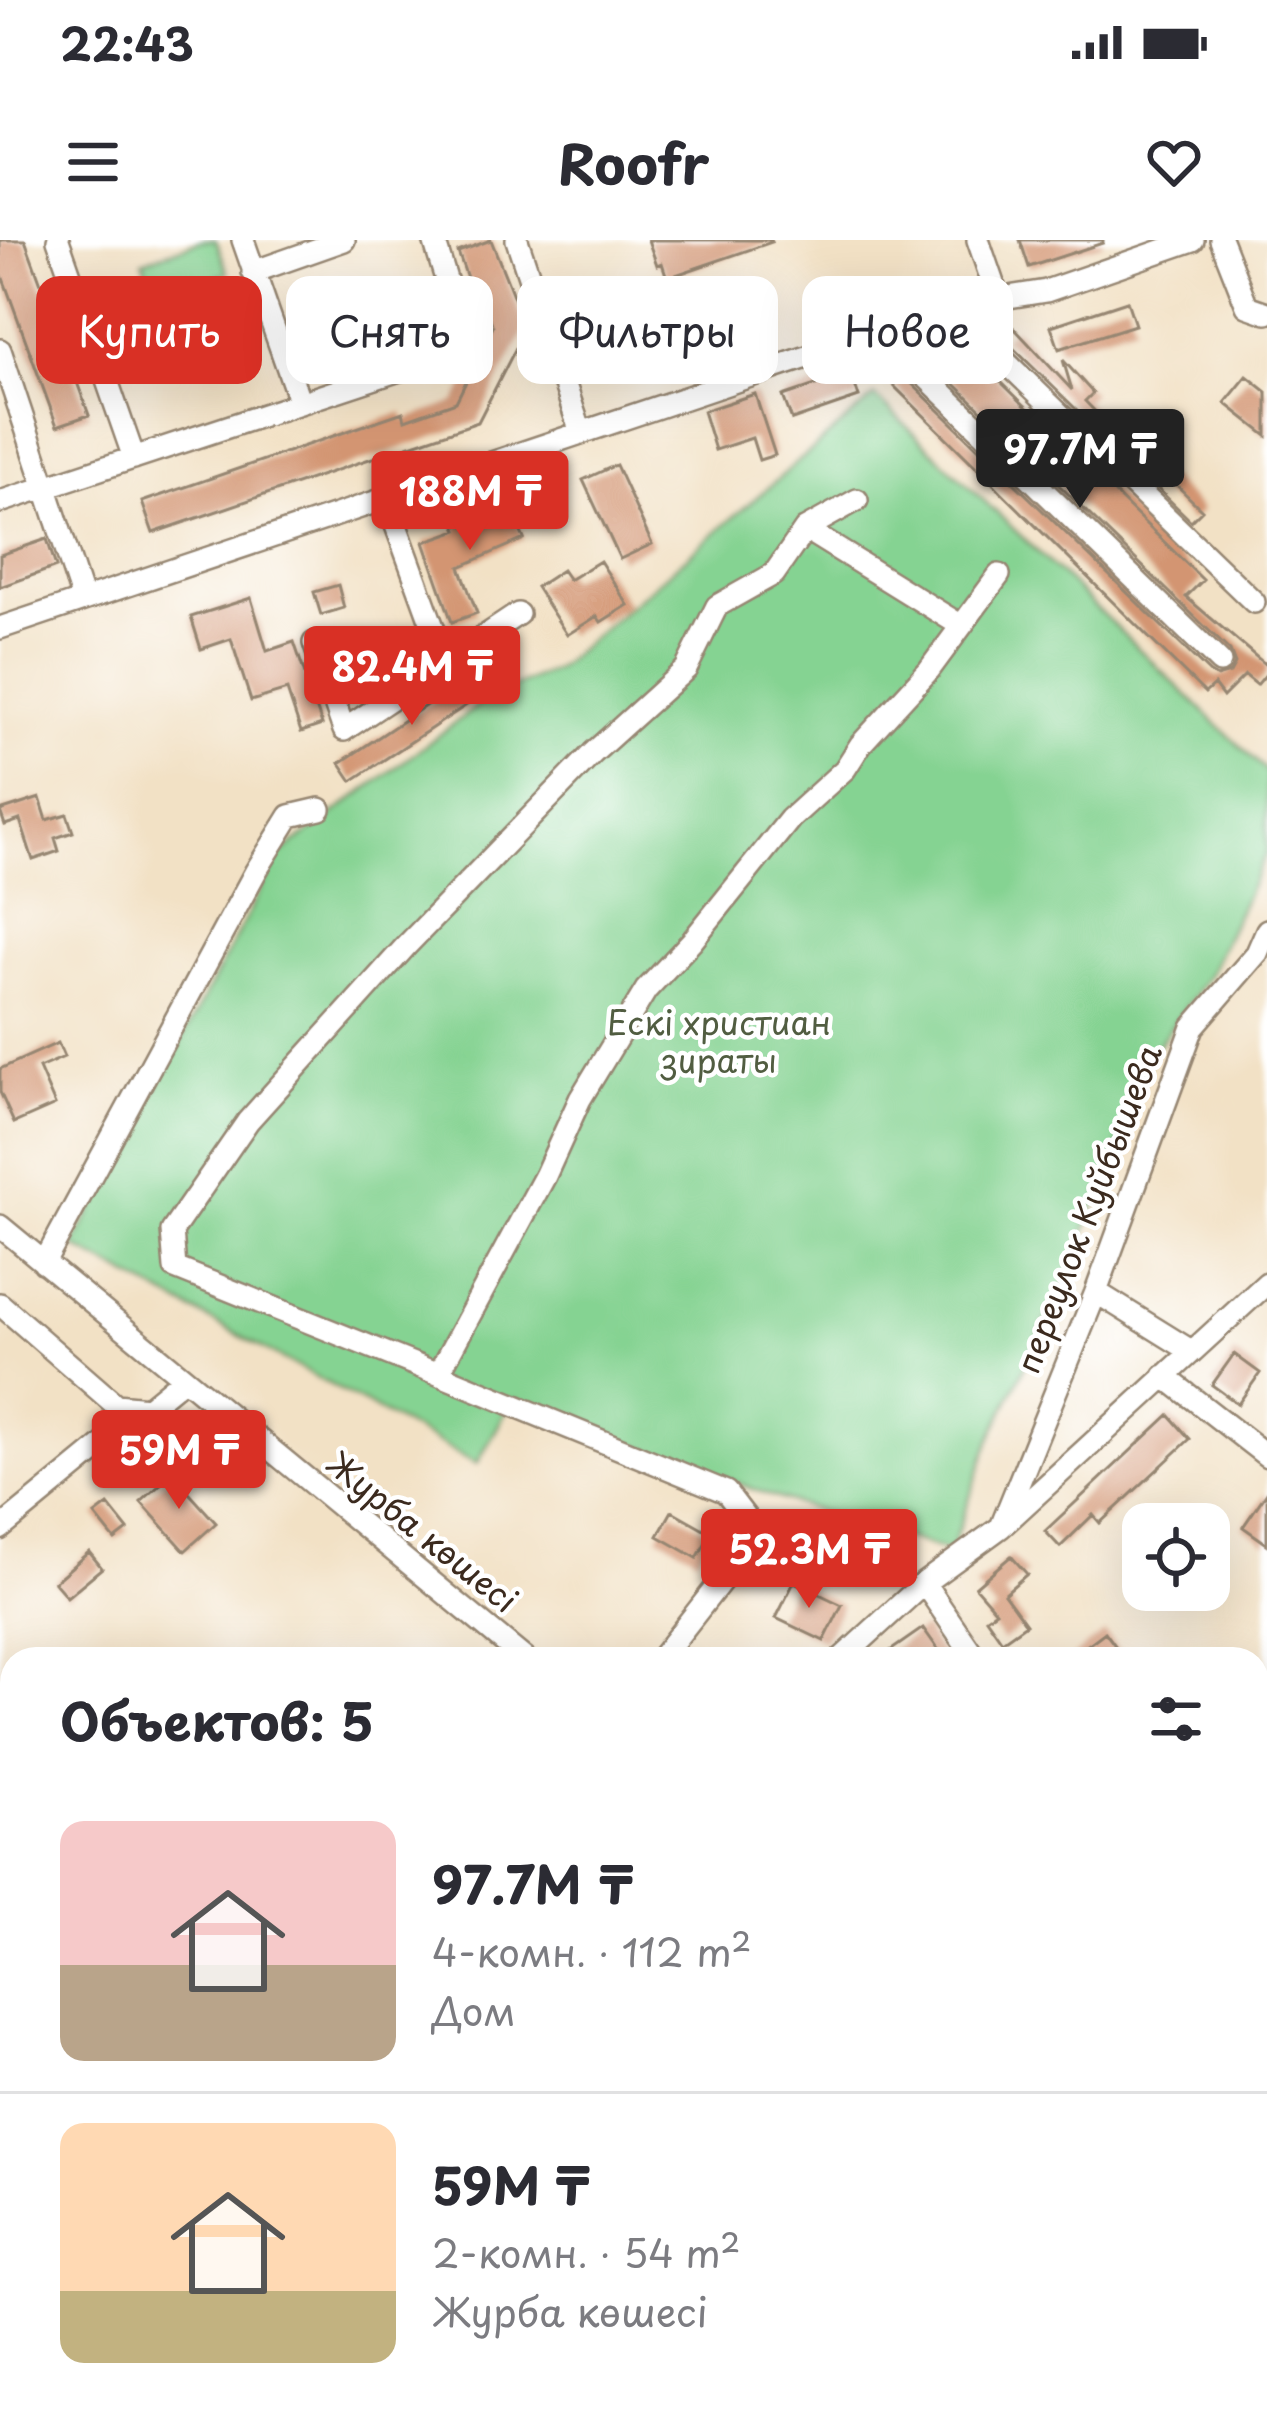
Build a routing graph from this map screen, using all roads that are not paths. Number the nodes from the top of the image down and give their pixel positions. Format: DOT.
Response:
graph roads {
  1 [pos="58,240"];
  2 [pos="243,240"];
  3 [pos="344,240"];
  4 [pos="434,240"];
  5 [pos="517,240"];
  6 [pos="978,240"];
  7 [pos="1193,240"];
  8 [pos="1220,240"];
  9 [pos="253,272"];
  10 [pos="990,276"];
  11 [pos="1013,296"];
  12 [pos="1267,313"];
  13 [pos="0,350"];
  14 [pos="802,359"];
  15 [pos="1013,369"];
  16 [pos="933,384"];
  17 [pos="301,403"];
  18 [pos="9,405"];
  19 [pos="581,433"];
  20 [pos="134,458"];
  21 [pos="45,487"];
  22 [pos="386,498"];
  23 [pos="857,500"];
  24 [pos="0,502"];
  25 [pos="806,529"];
  26 [pos="999,575"];
  27 [pos="83,600"];
  28 [pos="1254,602"];
  29 [pos="518,614"];
  30 [pos="960,626"];
  31 [pos="0,628"];
  32 [pos="314,643"];
  33 [pos="445,660"];
  34 [pos="1220,662"];
  35 [pos="320,809"];
  36 [pos="1267,930"];
  37 [pos="0,1226"];
  38 [pos="44,1263"];
  39 [pos="1267,1283"];
  40 [pos="1096,1292"];
  41 [pos="0,1304"];
  42 [pos="1190,1351"];
  43 [pos="438,1373"];
  44 [pos="1164,1376"];
  45 [pos="183,1379"];
  46 [pos="148,1408"];
  47 [pos="1267,1456"];
  48 [pos="1001,1527"];
  49 [pos="0,1529"];
  50 [pos="924,1583"];
  51 [pos="510,1647"];
  52 [pos="669,1647"];
  53 [pos="854,1647"];
  54 [pos="968,1647"];
  1 -- 20 [label="street"];
  2 -- 9 [label="street"];
  3 -- 9 [label="street"];
  4 -- 17 [label="street"];
  5 -- 19 [label="street"];
  6 -- 10 [label="street"];
  7 -- 11 [label="street"];
  8 -- 12 [label="street"];
  9 -- 17 [label="street"];
  13 -- 18 [label="street"];
  14 -- 19 [label="street"];
  15 -- 28 [label="street"];
  16 -- 34 [label="street"];
  17 -- 20 [label="street"];
  18 -- 21 [label="street"];
  19 -- 22 [label="street"];
  20 -- 21 [label="street"];
  21 -- 24 [label="street"];
  21 -- 27 [label="street"];
  22 -- 27 [label="street"];
  22 -- 33 [label="street"];
  23 -- 25 [label="street"];
  25 -- 30 [label="street"];
  25 -- 43 [label="street"];
  26 -- 30 [label="street"];
  27 -- 31 [label="street"];
  29 -- 33 [label="street"];
  30 -- 43 [label="street"];
  32 -- 33 [label="street"];
  35 -- 38 [label="street"];
  36 -- 40 [label="street, переулок Куйбышева"];
  37 -- 38 [label="street, Журба көшесі"];
  38 -- 45 [label="street, Журба көшесі"];
  39 -- 42 [label="street"];
  40 -- 42 [label="street"];
  40 -- 48 [label="street, переулок Куйбышева"];
  41 -- 46 [label="street"];
  42 -- 44 [label="street"];
  43 -- 52 [label="street"];
  44 -- 47 [label="street"];
  44 -- 48 [label="street"];
  45 -- 46 [label="street"];
  45 -- 51 [label="street, Журба көшесі"];
  46 -- 49 [label="street"];
  48 -- 50 [label="street"];
  50 -- 53 [label="street"];
  50 -- 54 [label="street"];
}
